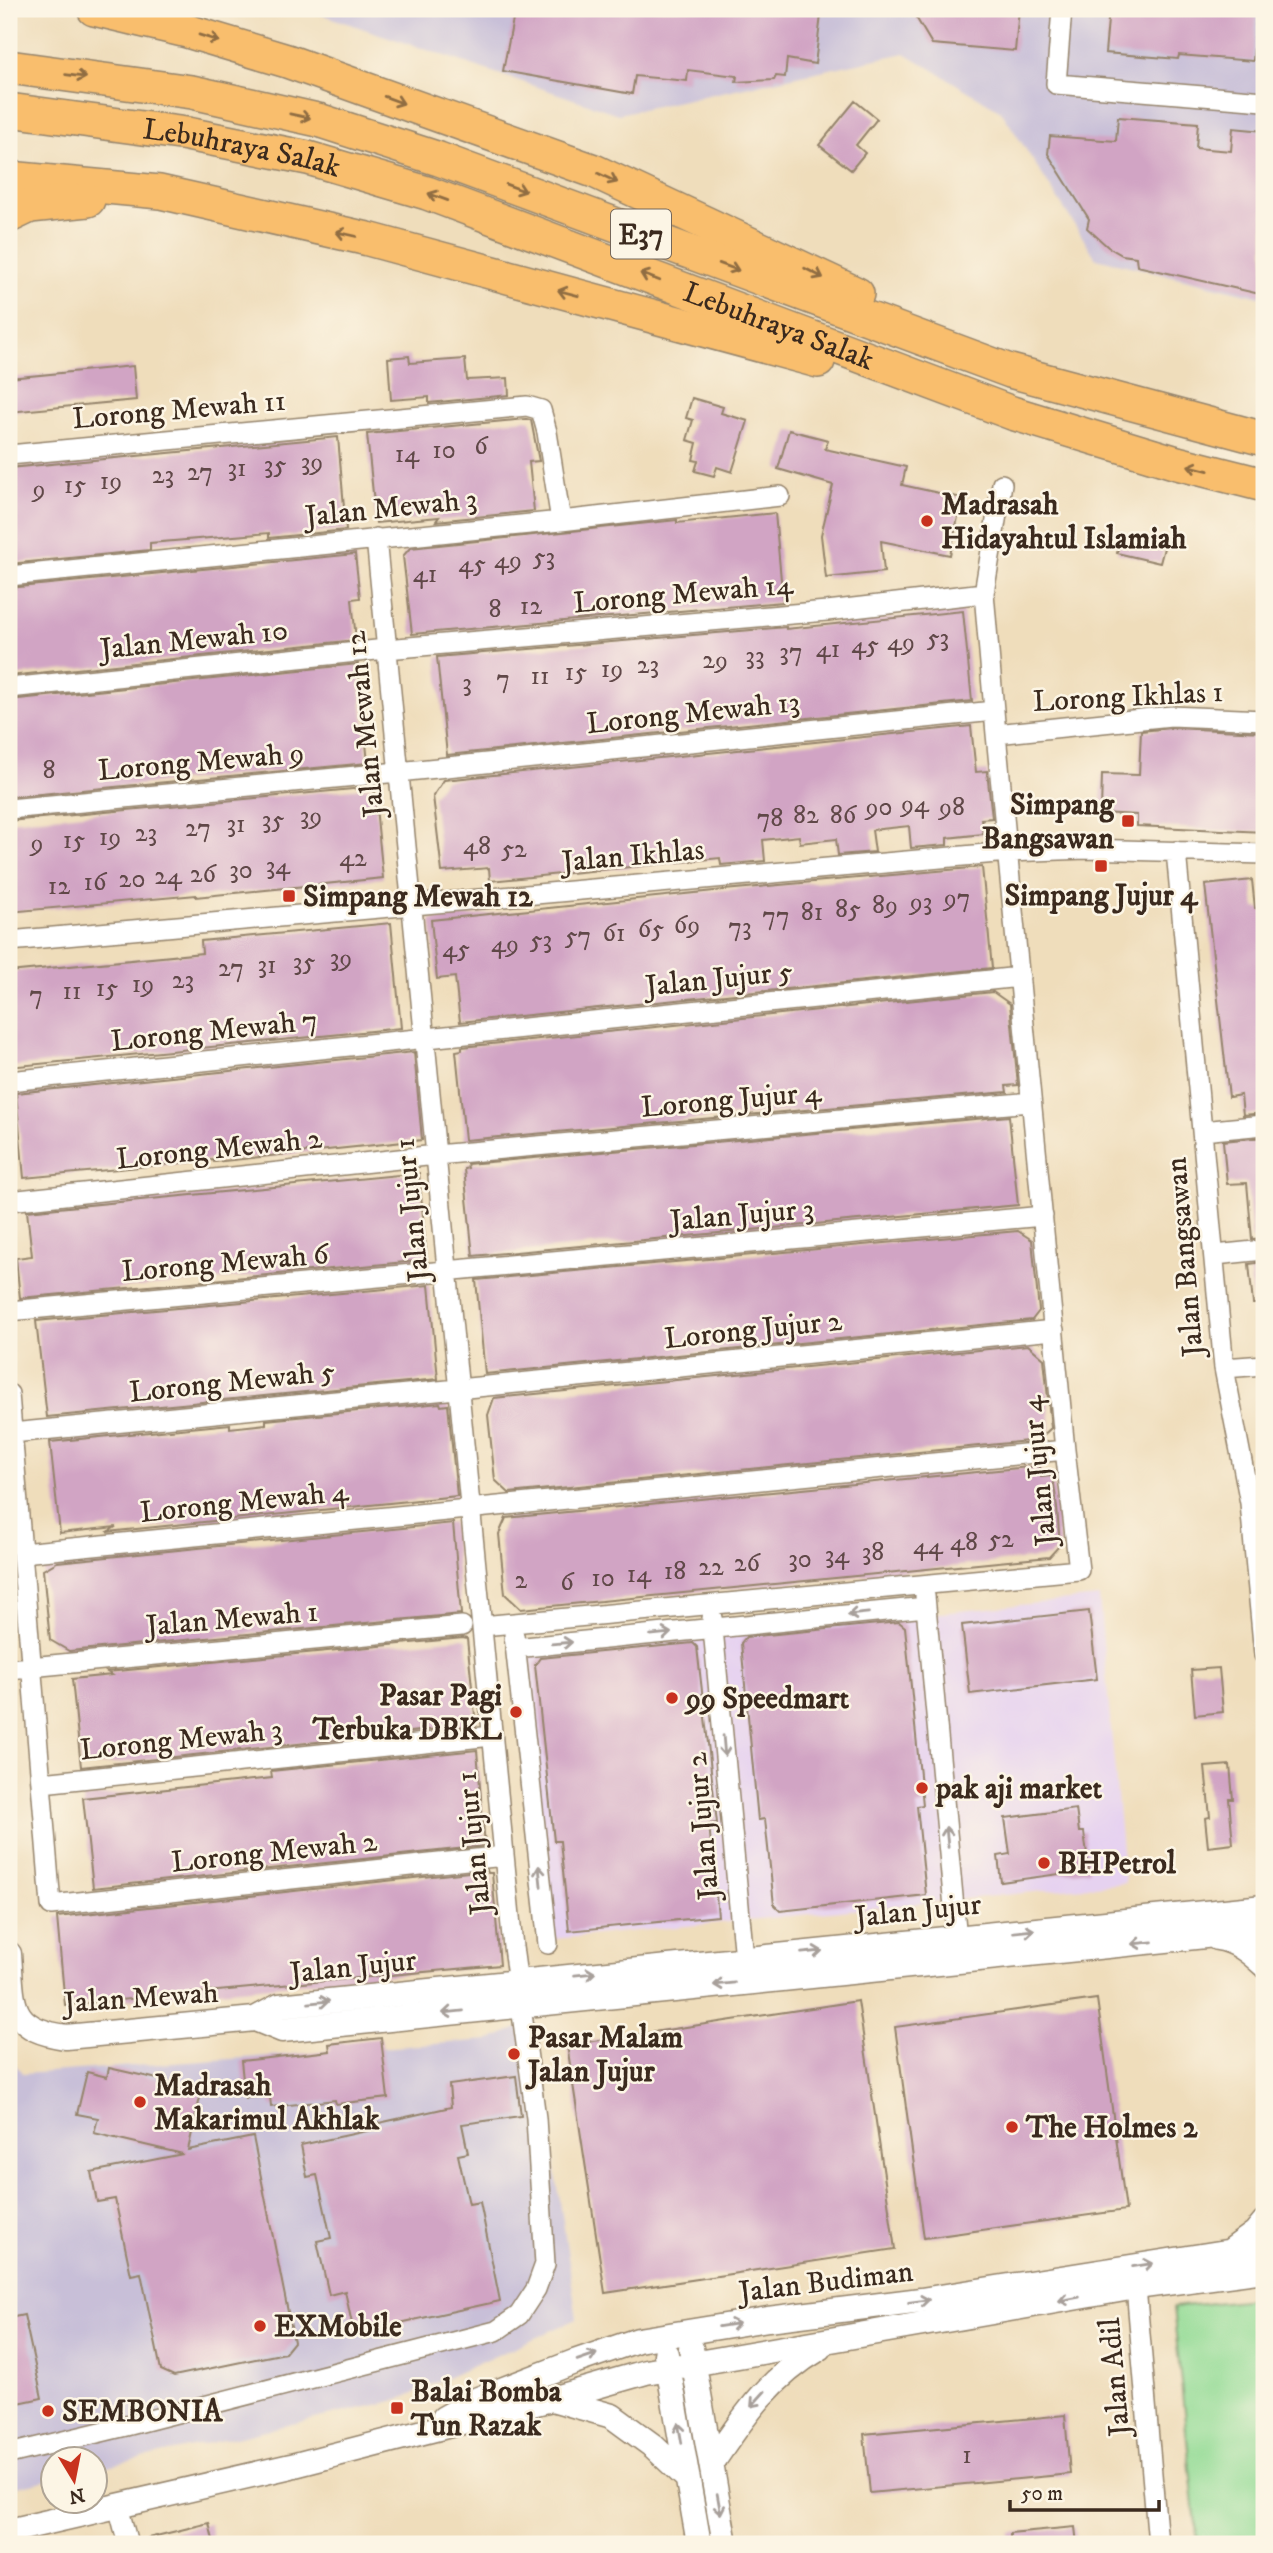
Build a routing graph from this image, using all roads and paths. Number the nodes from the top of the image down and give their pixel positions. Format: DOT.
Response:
graph roads {
  1 [pos="94,9"];
  2 [pos="1062,9"];
  3 [pos="9,67"];
  4 [pos="1264,101"];
  5 [pos="9,110"];
  6 [pos="9,178"];
  7 [pos="160,192"];
  8 [pos="9,216"];
  9 [pos="1010,371"];
  10 [pos="1012,414"];
  11 [pos="1264,439"];
  12 [pos="9,456"];
  13 [pos="1002,484"];
  14 [pos="1264,485"];
  15 [pos="780,496"];
  16 [pos="561,521"];
  17 [pos="376,538"];
  18 [pos="9,576"];
  19 [pos="984,593"];
  20 [pos="386,649"];
  21 [pos="9,688"];
  22 [pos="994,711"];
  23 [pos="1264,720"];
  24 [pos="996,734"];
  25 [pos="398,772"];
  26 [pos="9,809"];
  27 [pos="1177,851"];
  28 [pos="1007,852"];
  29 [pos="1264,854"];
  30 [pos="411,905"];
  31 [pos="9,941"];
  32 [pos="1020,978"];
  33 [pos="425,1038"];
  34 [pos="9,1081"];
  35 [pos="1031,1102"];
  36 [pos="1264,1125"];
  37 [pos="1202,1131"];
  38 [pos="436,1155"];
  39 [pos="9,1200"];
  40 [pos="1042,1216"];
  41 [pos="1264,1250"];
  42 [pos="1214,1255"];
  43 [pos="447,1271"];
  44 [pos="9,1311"];
  45 [pos="1054,1330"];
  46 [pos="1264,1365"];
  47 [pos="1224,1368"];
  48 [pos="458,1388"];
  49 [pos="9,1394"];
  50 [pos="12,1433"];
  51 [pos="1065,1450"];
  52 [pos="1257,1502"];
  53 [pos="471,1509"];
  54 [pos="22,1553"];
  55 [pos="924,1585"];
  56 [pos="711,1605"];
  57 [pos="926,1607"];
  58 [pos="512,1623"];
  59 [pos="462,1626"];
  60 [pos="482,1626"];
  61 [pos="713,1629"];
  62 [pos="515,1648"];
  63 [pos="1264,1655"];
  64 [pos="32,1667"];
  65 [pos="9,1669"];
  66 [pos="492,1736"];
  67 [pos="42,1783"];
  68 [pos="504,1856"];
  69 [pos="1264,1907"];
  70 [pos="1264,1930"];
  71 [pos="1210,1937"];
  72 [pos="548,1944"];
  73 [pos="958,1950"];
  74 [pos="9,1954"];
  75 [pos="744,1959"];
  76 [pos="1264,1965"];
  77 [pos="519,1992"];
  78 [pos="255,2019"];
  79 [pos="1264,2222"];
  80 [pos="1264,2246"];
  81 [pos="1230,2252"];
  82 [pos="1264,2270"];
  83 [pos="1136,2287"];
  84 [pos="688,2331"];
  85 [pos="662,2336"];
  86 [pos="830,2342"];
  87 [pos="694,2363"];
  88 [pos="668,2367"];
  89 [pos="552,2399"];
  90 [pos="414,2435"];
  91 [pos="9,2454"];
  92 [pos="712,2463"];
  93 [pos="688,2479"];
  94 [pos="118,2506"];
  95 [pos="9,2531"];
  96 [pos="128,2544"];
  97 [pos="699,2544"];
  98 [pos="726,2544"];
  99 [pos="1158,2544"];
  1 -- 9 [label="highway, one-way"];
  2 -- 4 [label="street"];
  3 -- 9 [label="highway, Lebuhraya Salak / E37, one-way"];
  10 -- 5 [label="highway, Lebuhraya Salak / E37, one-way"];
  6 -- 7 [label="highway"];
  7 -- 8 [label="highway"];
  10 -- 7 [label="highway, one-way"];
  9 -- 11 [label="highway, Lebuhraya Salak / E37"];
  14 -- 10 [label="highway, Lebuhraya Salak / E37, one-way"];
  12 -- 16 [label="street, Lorong Mewah 11"];
  13 -- 19 [label="street"];
  15 -- 16 [label="street, Jalan Mewah 3"];
  16 -- 17 [label="street, Jalan Mewah 3"];
  17 -- 18 [label="street, Jalan Mewah 3"];
  17 -- 20 [label="street, Jalan Mewah 12"];
  19 -- 20 [label="street, Lorong Mewah 14"];
  19 -- 22 [label="street"];
  20 -- 21 [label="street, Jalan Mewah 10"];
  20 -- 25 [label="street, Jalan Mewah 12"];
  22 -- 24 [label="street"];
  22 -- 25 [label="street, Lorong Mewah 13"];
  23 -- 24 [label="street, Lorong Ikhlas 1"];
  24 -- 28 [label="street"];
  25 -- 26 [label="street, Lorong Mewah 9"];
  25 -- 30 [label="street, Jalan Mewah 12"];
  27 -- 28 [label="street, Jalan Ikhlas"];
  27 -- 29 [label="street, Jalan Ikhlas"];
  27 -- 37 [label="street, Jalan Bangsawan"];
  28 -- 30 [label="street, Jalan Ikhlas"];
  28 -- 32 [label="street, Jalan Jujur 4"];
  30 -- 31 [label="street, Jalan Ikhlas"];
  30 -- 33 [label="street, Jalan Jujur 1"];
  32 -- 33 [label="street, Jalan Jujur 5"];
  32 -- 35 [label="street, Jalan Jujur 4"];
  33 -- 34 [label="street, Lorong Mewah 7"];
  33 -- 38 [label="street, Jalan Jujur 1"];
  35 -- 38 [label="street, Lorong Jujur 4"];
  35 -- 40 [label="street, Jalan Jujur 4"];
  36 -- 37 [label="street"];
  37 -- 42 [label="street, Jalan Bangsawan"];
  38 -- 39 [label="street, Lorong Mewah 2"];
  38 -- 43 [label="street, Jalan Jujur 1"];
  40 -- 43 [label="street, Jalan Jujur 3"];
  40 -- 45 [label="street, Jalan Jujur 4"];
  41 -- 42 [label="street"];
  42 -- 47 [label="street, Jalan Bangsawan"];
  43 -- 44 [label="street, Lorong Mewah 6"];
  43 -- 48 [label="street, Jalan Jujur 1"];
  45 -- 48 [label="street, Lorong Jujur 2"];
  45 -- 51 [label="street, Jalan Jujur 4"];
  46 -- 47 [label="street"];
  47 -- 52 [label="street, Jalan Bangsawan"];
  48 -- 50 [label="street, Lorong Mewah 5"];
  48 -- 53 [label="street, Jalan Jujur 1"];
  49 -- 50 [label="street"];
  50 -- 54 [label="street"];
  51 -- 53 [label="street"];
  51 -- 55 [label="street, Jalan Jujur 4"];
  52 -- 63 [label="street, Jalan Bangsawan"];
  53 -- 54 [label="street, Lorong Mewah 4"];
  53 -- 60 [label="street, Jalan Jujur 1"];
  54 -- 64 [label="street"];
  55 -- 56 [label="street, Jalan Jujur 4"];
  55 -- 57 [label="street"];
  56 -- 58 [label="street, Jalan Jujur 4"];
  56 -- 61 [label="street, Jalan Jujur 2"];
  57 -- 61 [label="street, one-way"];
  73 -- 57 [label="street, one-way"];
  58 -- 60 [label="street, Jalan Jujur 4"];
  58 -- 62 [label="street"];
  59 -- 64 [label="street, Jalan Mewah 1"];
  60 -- 66 [label="street, Jalan Jujur 1"];
  62 -- 61 [label="street, one-way"];
  61 -- 75 [label="street, Jalan Jujur 2, one-way"];
  72 -- 62 [label="street, one-way"];
  64 -- 65 [label="street, Jalan Mewah 1"];
  64 -- 67 [label="street"];
  66 -- 67 [label="street, Lorong Mewah 3"];
  66 -- 68 [label="street, Jalan Jujur 1"];
  67 -- 68 [label="street, Lorong Mewah 2"];
  68 -- 77 [label="street, Jalan Jujur 1"];
  73 -- 69 [label="street, Jalan Jujur, one-way"];
  70 -- 71 [label="street, Jalan Jujur"];
  71 -- 73 [label="street, Jalan Jujur, one-way"];
  71 -- 76 [label="street"];
  75 -- 73 [label="street, Jalan Jujur, one-way"];
  73 -- 77 [label="street, Jalan Jujur, one-way"];
  74 -- 78 [label="street, Jalan Mewah"];
  77 -- 75 [label="street, Jalan Jujur, one-way"];
  77 -- 78 [label="street, Jalan Jujur"];
  77 -- 91 [label="street, Jalan Jujur 1"];
  79 -- 81 [label="street"];
  80 -- 81 [label="street, Jalan Budiman"];
  84 -- 81 [label="street, Jalan Budiman, one-way"];
  82 -- 83 [label="street, Jalan Budiman"];
  83 -- 86 [label="street, Jalan Budiman, one-way"];
  83 -- 99 [label="street, Jalan Adil"];
  84 -- 85 [label="street, Jalan Budiman"];
  84 -- 87 [label="street"];
  85 -- 88 [label="street"];
  90 -- 85 [label="street, Jalan Budiman, one-way"];
  86 -- 87 [label="street, Jalan Budiman"];
  86 -- 92 [label="street, one-way"];
  87 -- 88 [label="street, Jalan Budiman"];
  87 -- 92 [label="street"];
  88 -- 89 [label="street, Jalan Budiman"];
  93 -- 88 [label="street, one-way"];
  89 -- 90 [label="street, Jalan Budiman"];
  89 -- 93 [label="street"];
  90 -- 94 [label="street, Jalan Budiman"];
  92 -- 98 [label="street, one-way"];
  93 -- 97 [label="street"];
  94 -- 95 [label="street, Jalan Budiman"];
  94 -- 96 [label="street"];
}
